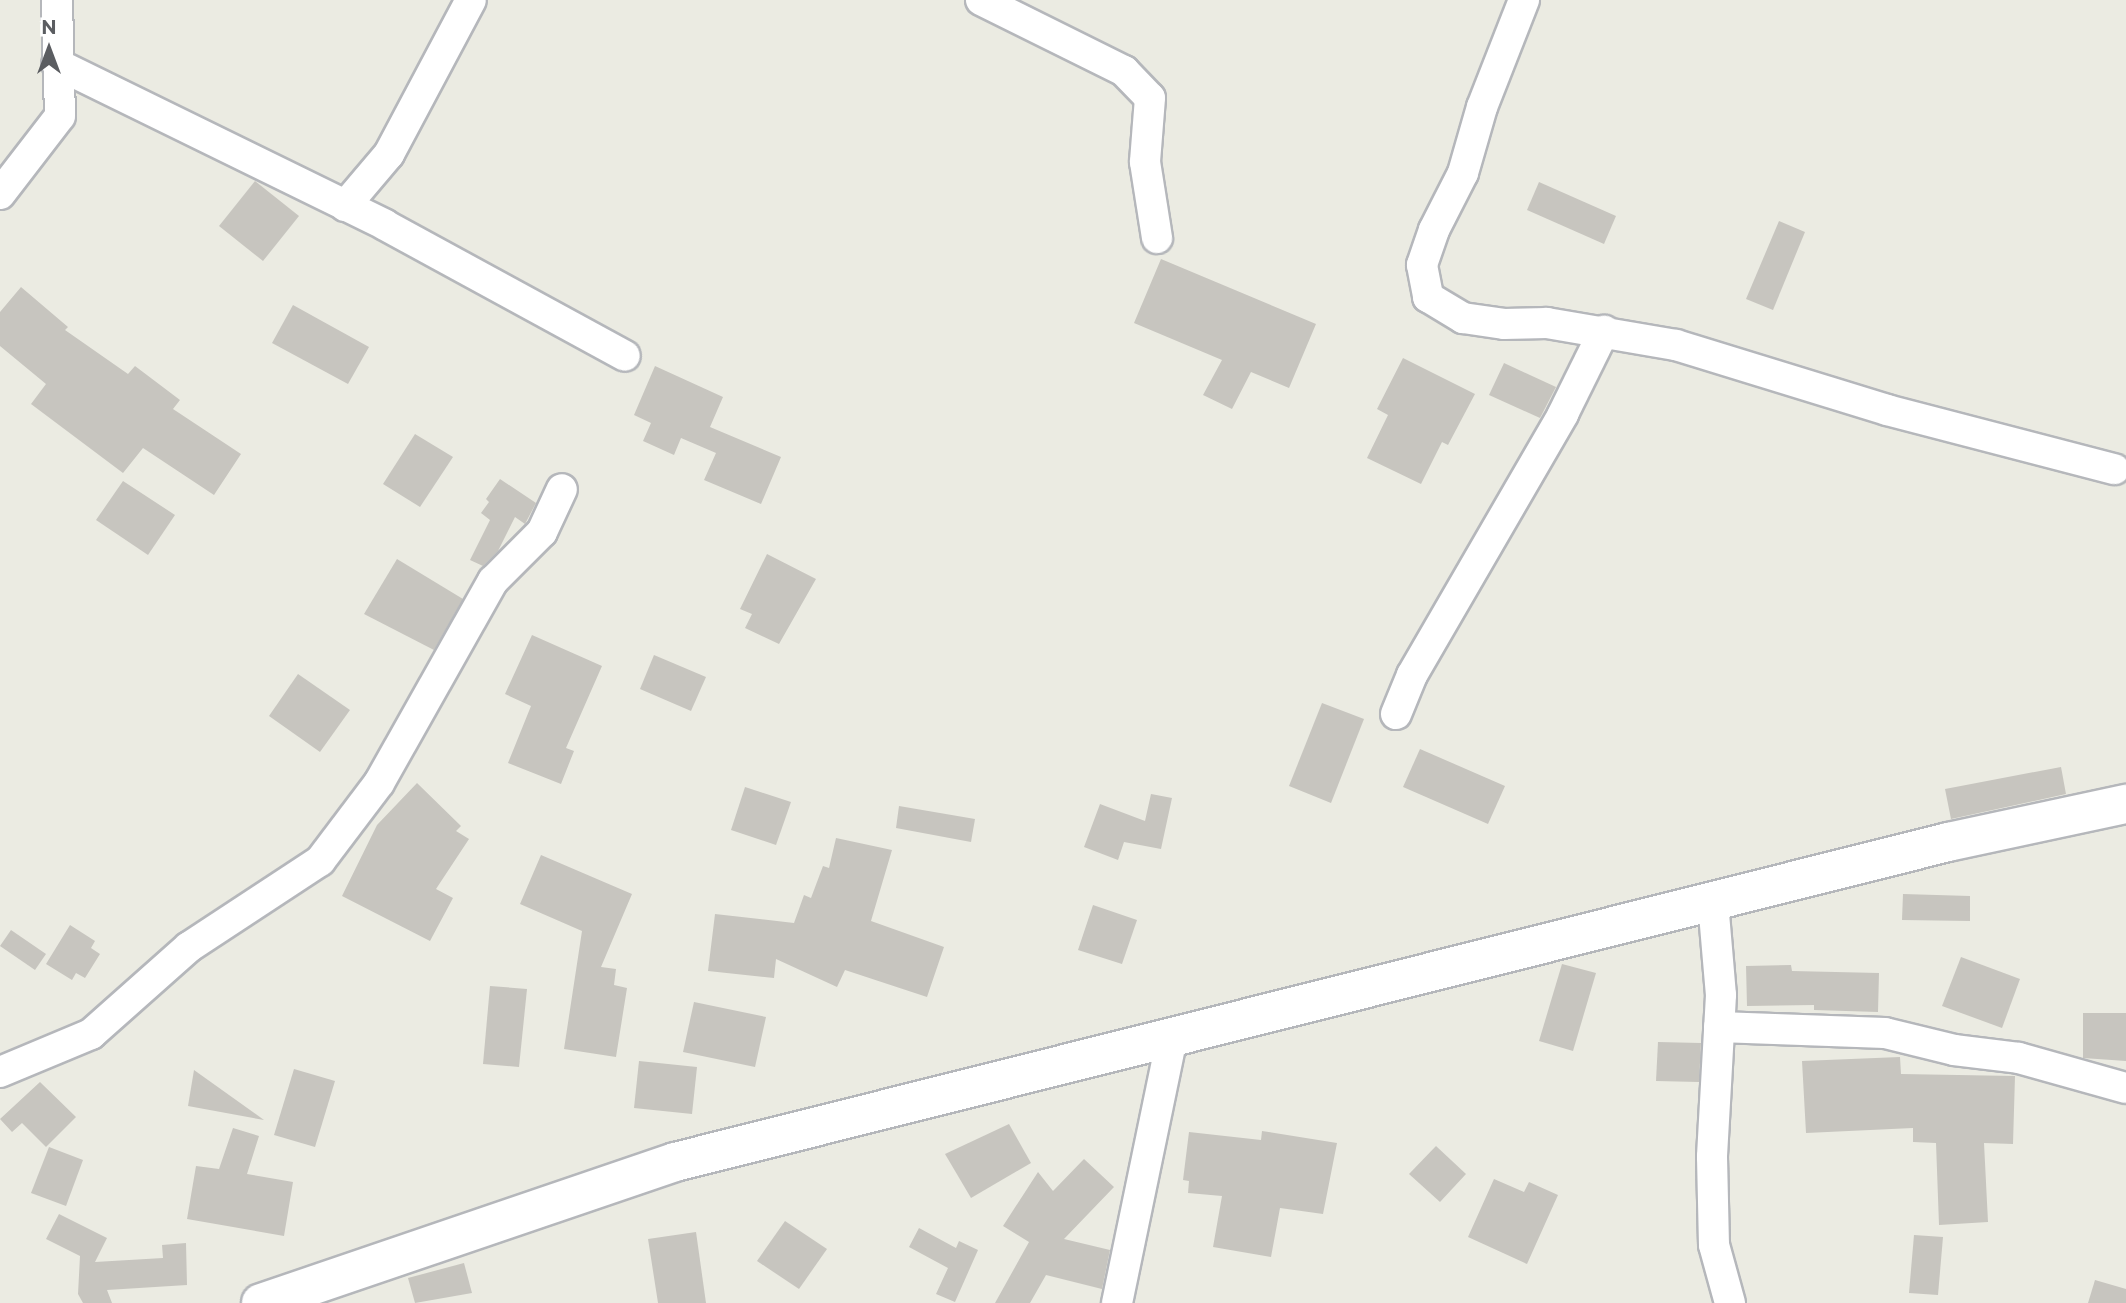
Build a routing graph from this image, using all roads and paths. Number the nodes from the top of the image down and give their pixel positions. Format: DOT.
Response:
graph roads {
  1 [pos="57,0"];
  2 [pos="471,0"];
  3 [pos="981,0"];
  4 [pos="1524,0"];
  5 [pos="57,64"];
  6 [pos="0,194"];
  7 [pos="345,206"];
  8 [pos="1157,238"];
  9 [pos="1604,331"];
  10 [pos="625,356"];
  11 [pos="2114,469"];
  12 [pos="562,489"];
  13 [pos="1395,714"];
  14 [pos="2126,804"];
  15 [pos="1713,902"];
  16 [pos="1719,1027"];
  17 [pos="1172,1037"];
  18 [pos="0,1073"];
  19 [pos="2126,1088"];
  20 [pos="261,1303"];
  21 [pos="1116,1303"];
  22 [pos="1730,1303"];
  1 -- 5 [label="street"];
  2 -- 7 [label="street"];
  3 -- 8 [label="street"];
  4 -- 9 [label="street"];
  5 -- 6 [label="street"];
  5 -- 7 [label="street"];
  7 -- 10 [label="street"];
  9 -- 11 [label="street"];
  9 -- 13 [label="street"];
  12 -- 18 [label="street"];
  14 -- 15 [label="main road"];
  15 -- 16 [label="street"];
  15 -- 17 [label="main road"];
  16 -- 19 [label="street"];
  16 -- 22 [label="street"];
  17 -- 20 [label="main road"];
  17 -- 21 [label="street"];
}
